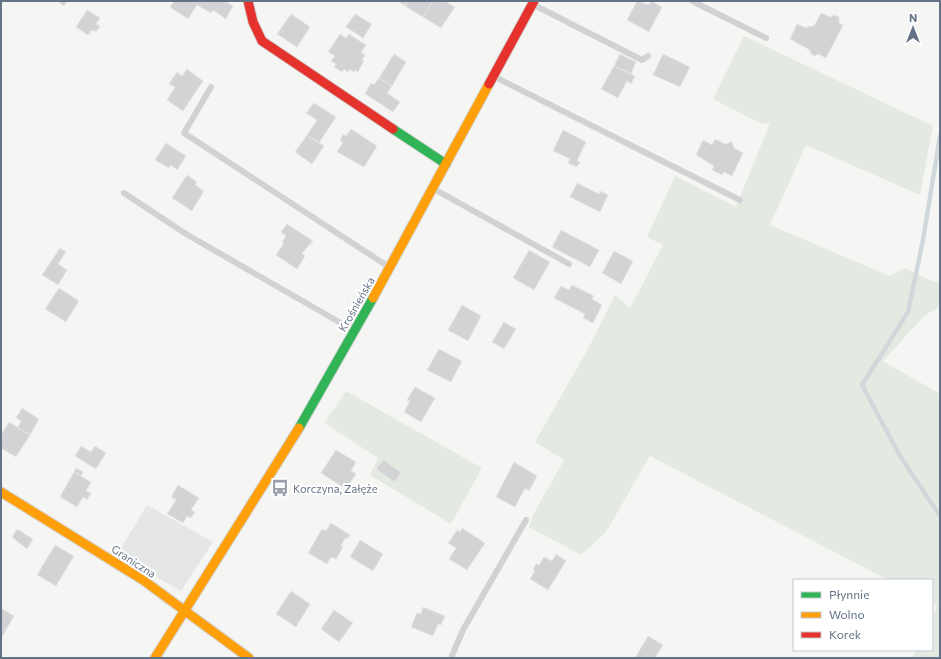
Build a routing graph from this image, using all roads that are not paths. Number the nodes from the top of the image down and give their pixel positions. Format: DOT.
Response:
graph roads {
  1 [pos="248,1"];
  2 [pos="692,1"];
  3 [pos="533,3"];
  4 [pos="766,38"];
  5 [pos="648,56"];
  6 [pos="493,76"];
  7 [pos="211,87"];
  8 [pos="446,164"];
  9 [pos="433,188"];
  10 [pos="124,192"];
  11 [pos="740,200"];
  12 [pos="568,264"];
  13 [pos="390,268"];
  14 [pos="354,331"];
  15 [pos="1,492"];
  16 [pos="526,520"];
  17 [pos="186,611"];
  18 [pos="155,658"];
  19 [pos="249,658"];
  20 [pos="451,658"];
  1 -- 8 [label="main road"];
  2 -- 4 [label="lane"];
  3 -- 5 [label="lane"];
  3 -- 6 [label="main road, Krośnieńska"];
  6 -- 8 [label="main road, Krośnieńska"];
  6 -- 11 [label="lane"];
  7 -- 13 [label="lane"];
  8 -- 9 [label="main road, Krośnieńska"];
  9 -- 12 [label="lane"];
  9 -- 13 [label="main road, Krośnieńska"];
  10 -- 14 [label="lane"];
  13 -- 14 [label="main road, Krośnieńska"];
  14 -- 17 [label="main road, Krośnieńska"];
  15 -- 17 [label="main road, Graniczna"];
  16 -- 20 [label="lane"];
  17 -- 18 [label="main road, Krośnieńska"];
  17 -- 19 [label="main road, Graniczna"];
}
